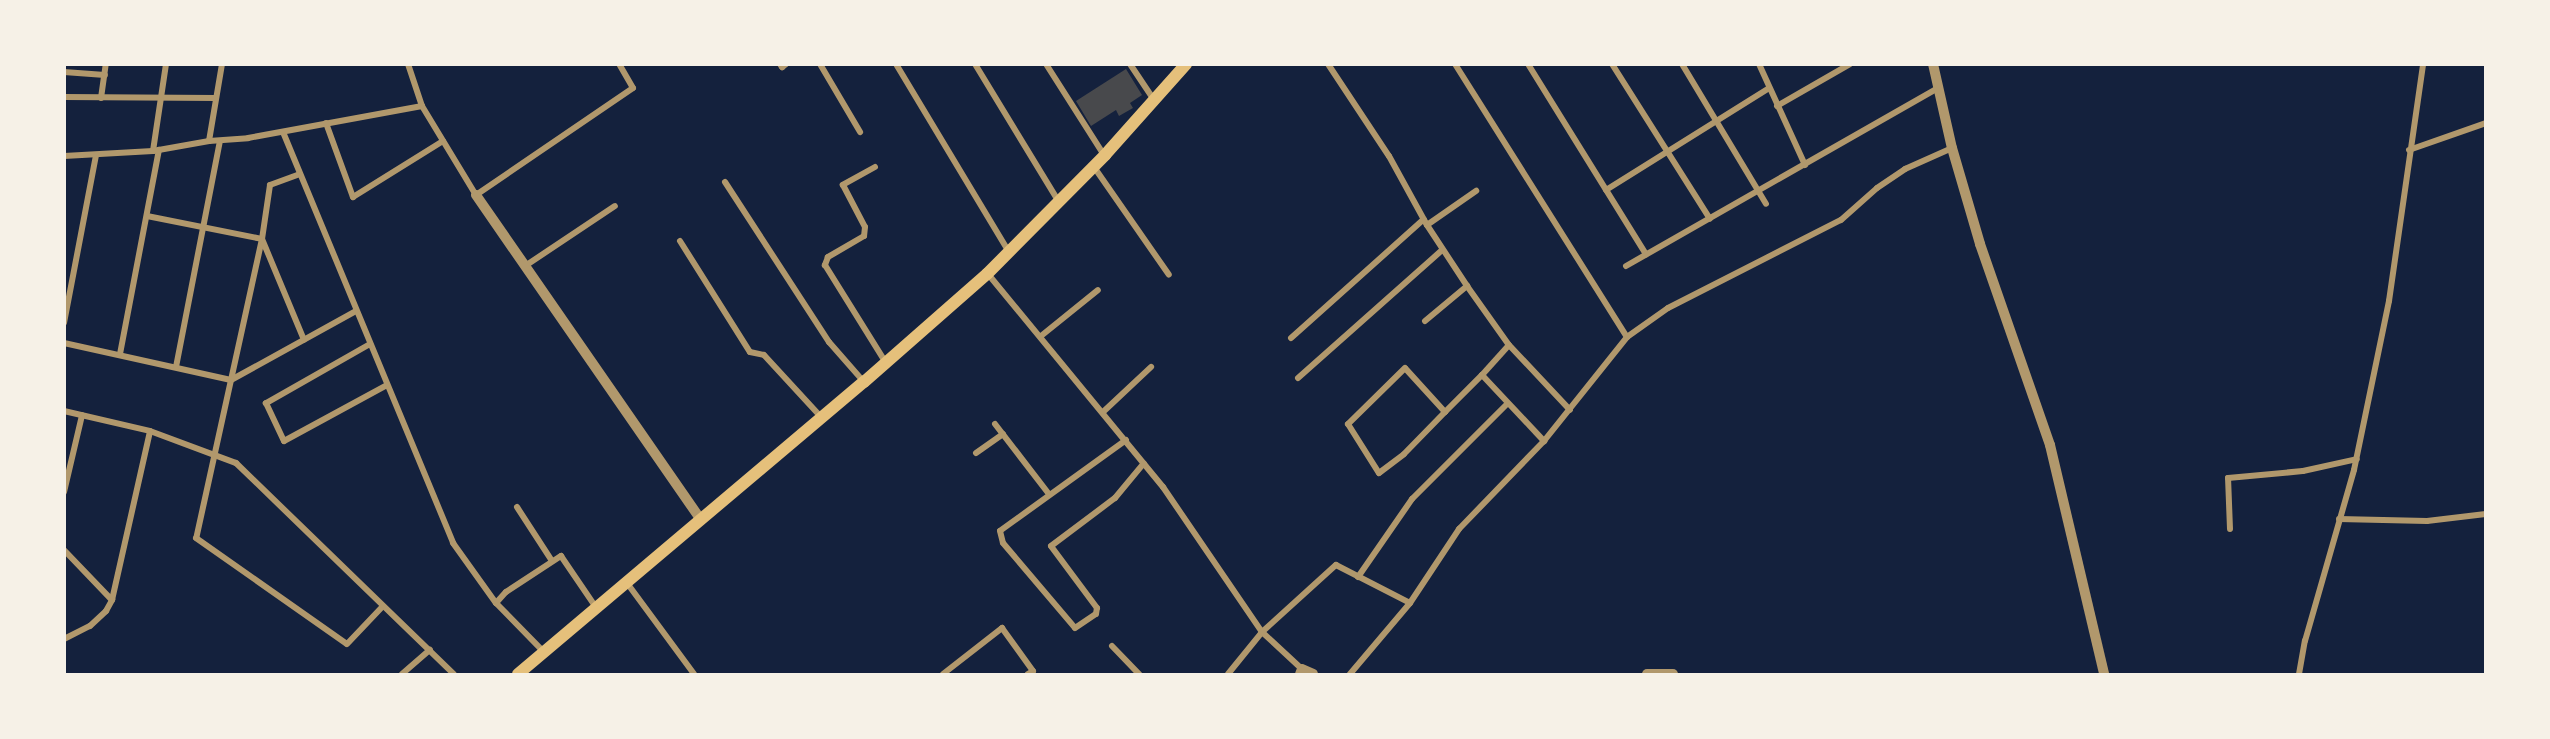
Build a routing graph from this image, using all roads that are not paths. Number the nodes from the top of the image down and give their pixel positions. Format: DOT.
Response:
graph roads {
  1 [pos="106,64"];
  2 [pos="166,64"];
  3 [pos="222,64"];
  4 [pos="408,64"];
  5 [pos="620,64"];
  6 [pos="780,64"];
  7 [pos="786,64"];
  8 [pos="820,64"];
  9 [pos="896,64"];
  10 [pos="975,64"];
  11 [pos="1046,64"];
  12 [pos="1130,64"];
  13 [pos="1186,64"];
  14 [pos="1328,64"];
  15 [pos="1455,64"];
  16 [pos="1528,64"];
  17 [pos="1612,64"];
  18 [pos="1682,64"];
  19 [pos="1759,64"];
  20 [pos="1850,64"];
  21 [pos="2422,64"];
  22 [pos="1933,65"];
  23 [pos="64,72"];
  24 [pos="105,75"];
  25 [pos="1769,88"];
  26 [pos="1938,88"];
  27 [pos="64,97"];
  28 [pos="101,98"];
  29 [pos="216,98"];
  30 [pos="160,99"];
  31 [pos="1154,100"];
  32 [pos="422,106"];
  33 [pos="1777,106"];
  34 [pos="1718,120"];
  35 [pos="326,123"];
  36 [pos="2486,123"];
  37 [pos="283,132"];
  38 [pos="860,132"];
  39 [pos="208,141"];
  40 [pos="220,141"];
  41 [pos="443,141"];
  42 [pos="1952,148"];
  43 [pos="2409,150"];
  44 [pos="156,151"];
  45 [pos="1666,152"];
  46 [pos="96,155"];
  47 [pos="1105,155"];
  48 [pos="64,156"];
  49 [pos="1805,165"];
  50 [pos="1093,166"];
  51 [pos="875,167"];
  52 [pos="300,174"];
  53 [pos="724,183"];
  54 [pos="1606,190"];
  55 [pos="1476,191"];
  56 [pos="1760,192"];
  57 [pos="476,195"];
  58 [pos="1059,202"];
  59 [pos="1766,204"];
  60 [pos="615,206"];
  61 [pos="147,216"];
  62 [pos="1710,219"];
  63 [pos="1426,222"];
  64 [pos="204,227"];
  65 [pos="262,239"];
  66 [pos="680,241"];
  67 [pos="1442,250"];
  68 [pos="1009,252"];
  69 [pos="1646,254"];
  70 [pos="524,266"];
  71 [pos="1626,266"];
  72 [pos="987,274"];
  73 [pos="1169,274"];
  74 [pos="1467,286"];
  75 [pos="1098,290"];
  76 [pos="356,311"];
  77 [pos="1425,321"];
  78 [pos="64,323"];
  79 [pos="1041,336"];
  80 [pos="1627,337"];
  81 [pos="1291,338"];
  82 [pos="304,340"];
  83 [pos="64,343"];
  84 [pos="370,344"];
  85 [pos="1509,345"];
  86 [pos="120,354"];
  87 [pos="886,363"];
  88 [pos="176,367"];
  89 [pos="1151,368"];
  90 [pos="1482,375"];
  91 [pos="1298,378"];
  92 [pos="231,380"];
  93 [pos="864,382"];
  94 [pos="387,386"];
  95 [pos="1507,404"];
  96 [pos="1570,410"];
  97 [pos="64,411"];
  98 [pos="1103,412"];
  99 [pos="1445,412"];
  100 [pos="82,416"];
  101 [pos="822,418"];
  102 [pos="995,424"];
  103 [pos="150,431"];
  104 [pos="1003,434"];
  105 [pos="1126,440"];
  106 [pos="1544,441"];
  107 [pos="976,453"];
  108 [pos="215,454"];
  109 [pos="2356,459"];
  110 [pos="1144,463"];
  111 [pos="64,492"];
  112 [pos="1050,494"];
  113 [pos="517,507"];
  114 [pos="2486,514"];
  115 [pos="2339,519"];
  116 [pos="701,520"];
  117 [pos="2230,529"];
  118 [pos="64,550"];
  119 [pos="552,561"];
  120 [pos="1358,577"];
  121 [pos="627,583"];
  122 [pos="112,600"];
  123 [pos="496,603"];
  124 [pos="1410,603"];
  125 [pos="383,606"];
  126 [pos="597,609"];
  127 [pos="1262,632"];
  128 [pos="65,639"];
  129 [pos="1112,645"];
  130 [pos="430,650"];
  131 [pos="544,652"];
  132 [pos="1301,672"];
  133 [pos="1138,674"];
  134 [pos="402,675"];
  135 [pos="454,675"];
  136 [pos="518,675"];
  137 [pos="694,675"];
  138 [pos="943,675"];
  139 [pos="1028,675"];
  140 [pos="1228,675"];
  141 [pos="1313,675"];
  142 [pos="1350,675"];
  143 [pos="1647,675"];
  144 [pos="1672,675"];
  145 [pos="2104,675"];
  146 [pos="2299,675"];
  1 -- 24 [label="street"];
  2 -- 30 [label="street"];
  3 -- 29 [label="street"];
  4 -- 32 [label="street"];
  5 -- 57 [label="street"];
  6 -- 7 [label="street"];
  8 -- 38 [label="street"];
  9 -- 68 [label="street"];
  10 -- 58 [label="street"];
  11 -- 47 [label="street"];
  12 -- 31 [label="street"];
  13 -- 31 [label="main road"];
  14 -- 63 [label="street"];
  15 -- 80 [label="street"];
  16 -- 54 [label="street"];
  17 -- 45 [label="street"];
  18 -- 34 [label="street"];
  19 -- 25 [label="street"];
  20 -- 33 [label="street"];
  21 -- 43 [label="street"];
  22 -- 26 [label="street"];
  23 -- 24 [label="street"];
  24 -- 28 [label="street"];
  25 -- 33 [label="street"];
  25 -- 34 [label="street"];
  26 -- 42 [label="street"];
  26 -- 49 [label="street"];
  27 -- 28 [label="street"];
  28 -- 30 [label="street"];
  29 -- 30 [label="street"];
  29 -- 39 [label="street"];
  30 -- 44 [label="street"];
  31 -- 47 [label="main road"];
  32 -- 35 [label="street"];
  32 -- 41 [label="street"];
  33 -- 49 [label="street"];
  34 -- 45 [label="street"];
  34 -- 56 [label="street"];
  35 -- 37 [label="street"];
  35 -- 41 [label="street"];
  36 -- 43 [label="street"];
  37 -- 40 [label="street"];
  37 -- 52 [label="street"];
  39 -- 40 [label="street"];
  39 -- 44 [label="street"];
  40 -- 64 [label="street"];
  41 -- 57 [label="street"];
  42 -- 80 [label="street"];
  42 -- 145 [label="street"];
  43 -- 109 [label="street"];
  44 -- 46 [label="street"];
  44 -- 61 [label="street"];
  45 -- 54 [label="street"];
  45 -- 62 [label="street"];
  46 -- 48 [label="street"];
  46 -- 78 [label="street"];
  47 -- 50 [label="main road"];
  49 -- 56 [label="street"];
  50 -- 58 [label="main road"];
  50 -- 73 [label="street"];
  51 -- 87 [label="street"];
  52 -- 65 [label="street"];
  52 -- 76 [label="street"];
  53 -- 93 [label="street"];
  54 -- 69 [label="street"];
  55 -- 63 [label="street"];
  56 -- 59 [label="street"];
  56 -- 62 [label="street"];
  57 -- 70 [label="street"];
  58 -- 68 [label="main road"];
  60 -- 70 [label="street"];
  61 -- 64 [label="street"];
  61 -- 86 [label="street"];
  62 -- 69 [label="street"];
  63 -- 67 [label="street"];
  63 -- 81 [label="street"];
  64 -- 65 [label="street"];
  64 -- 88 [label="street"];
  65 -- 82 [label="street"];
  65 -- 92 [label="street"];
  66 -- 101 [label="street"];
  67 -- 74 [label="street"];
  67 -- 91 [label="street"];
  68 -- 72 [label="main road"];
  69 -- 71 [label="street"];
  70 -- 116 [label="street"];
  72 -- 79 [label="street"];
  72 -- 87 [label="main road"];
  74 -- 77 [label="street"];
  74 -- 85 [label="street"];
  75 -- 79 [label="street"];
  76 -- 82 [label="street"];
  76 -- 84 [label="street"];
  79 -- 98 [label="street"];
  80 -- 96 [label="street"];
  82 -- 92 [label="street"];
  83 -- 86 [label="street"];
  84 -- 94 [label="street"];
  84 -- 94 [label="street"];
  85 -- 90 [label="street"];
  85 -- 96 [label="street"];
  86 -- 88 [label="street"];
  87 -- 93 [label="main road"];
  88 -- 92 [label="street"];
  89 -- 98 [label="street"];
  90 -- 95 [label="street"];
  90 -- 99 [label="street"];
  92 -- 108 [label="street"];
  93 -- 101 [label="main road"];
  94 -- 123 [label="street"];
  95 -- 106 [label="street"];
  95 -- 120 [label="street"];
  96 -- 106 [label="street"];
  97 -- 100 [label="street"];
  98 -- 105 [label="street"];
  99 -- 99 [label="street"];
  100 -- 103 [label="street"];
  100 -- 111 [label="street"];
  101 -- 116 [label="main road"];
  102 -- 104 [label="street"];
  103 -- 108 [label="street"];
  103 -- 122 [label="street"];
  104 -- 107 [label="street"];
  104 -- 112 [label="street"];
  105 -- 110 [label="street"];
  105 -- 112 [label="street"];
  106 -- 124 [label="street"];
  108 -- 125 [label="street"];
  108 -- 125 [label="street"];
  109 -- 115 [label="street"];
  109 -- 117 [label="street"];
  110 -- 112 [label="street"];
  110 -- 127 [label="street"];
  113 -- 119 [label="street"];
  114 -- 115 [label="street"];
  115 -- 146 [label="street"];
  116 -- 121 [label="main road"];
  118 -- 122 [label="street"];
  119 -- 123 [label="street"];
  119 -- 126 [label="street"];
  120 -- 124 [label="street"];
  120 -- 127 [label="street"];
  121 -- 126 [label="main road"];
  121 -- 137 [label="street"];
  122 -- 128 [label="street"];
  123 -- 131 [label="street"];
  124 -- 142 [label="street"];
  125 -- 130 [label="street"];
  126 -- 131 [label="main road"];
  127 -- 132 [label="street"];
  127 -- 140 [label="street"];
  129 -- 133 [label="street"];
  130 -- 134 [label="street"];
  130 -- 135 [label="street"];
  131 -- 136 [label="main road"];
  132 -- 141 [label="street"];
  138 -- 139 [label="street"];
  143 -- 144 [label="street"];
}
